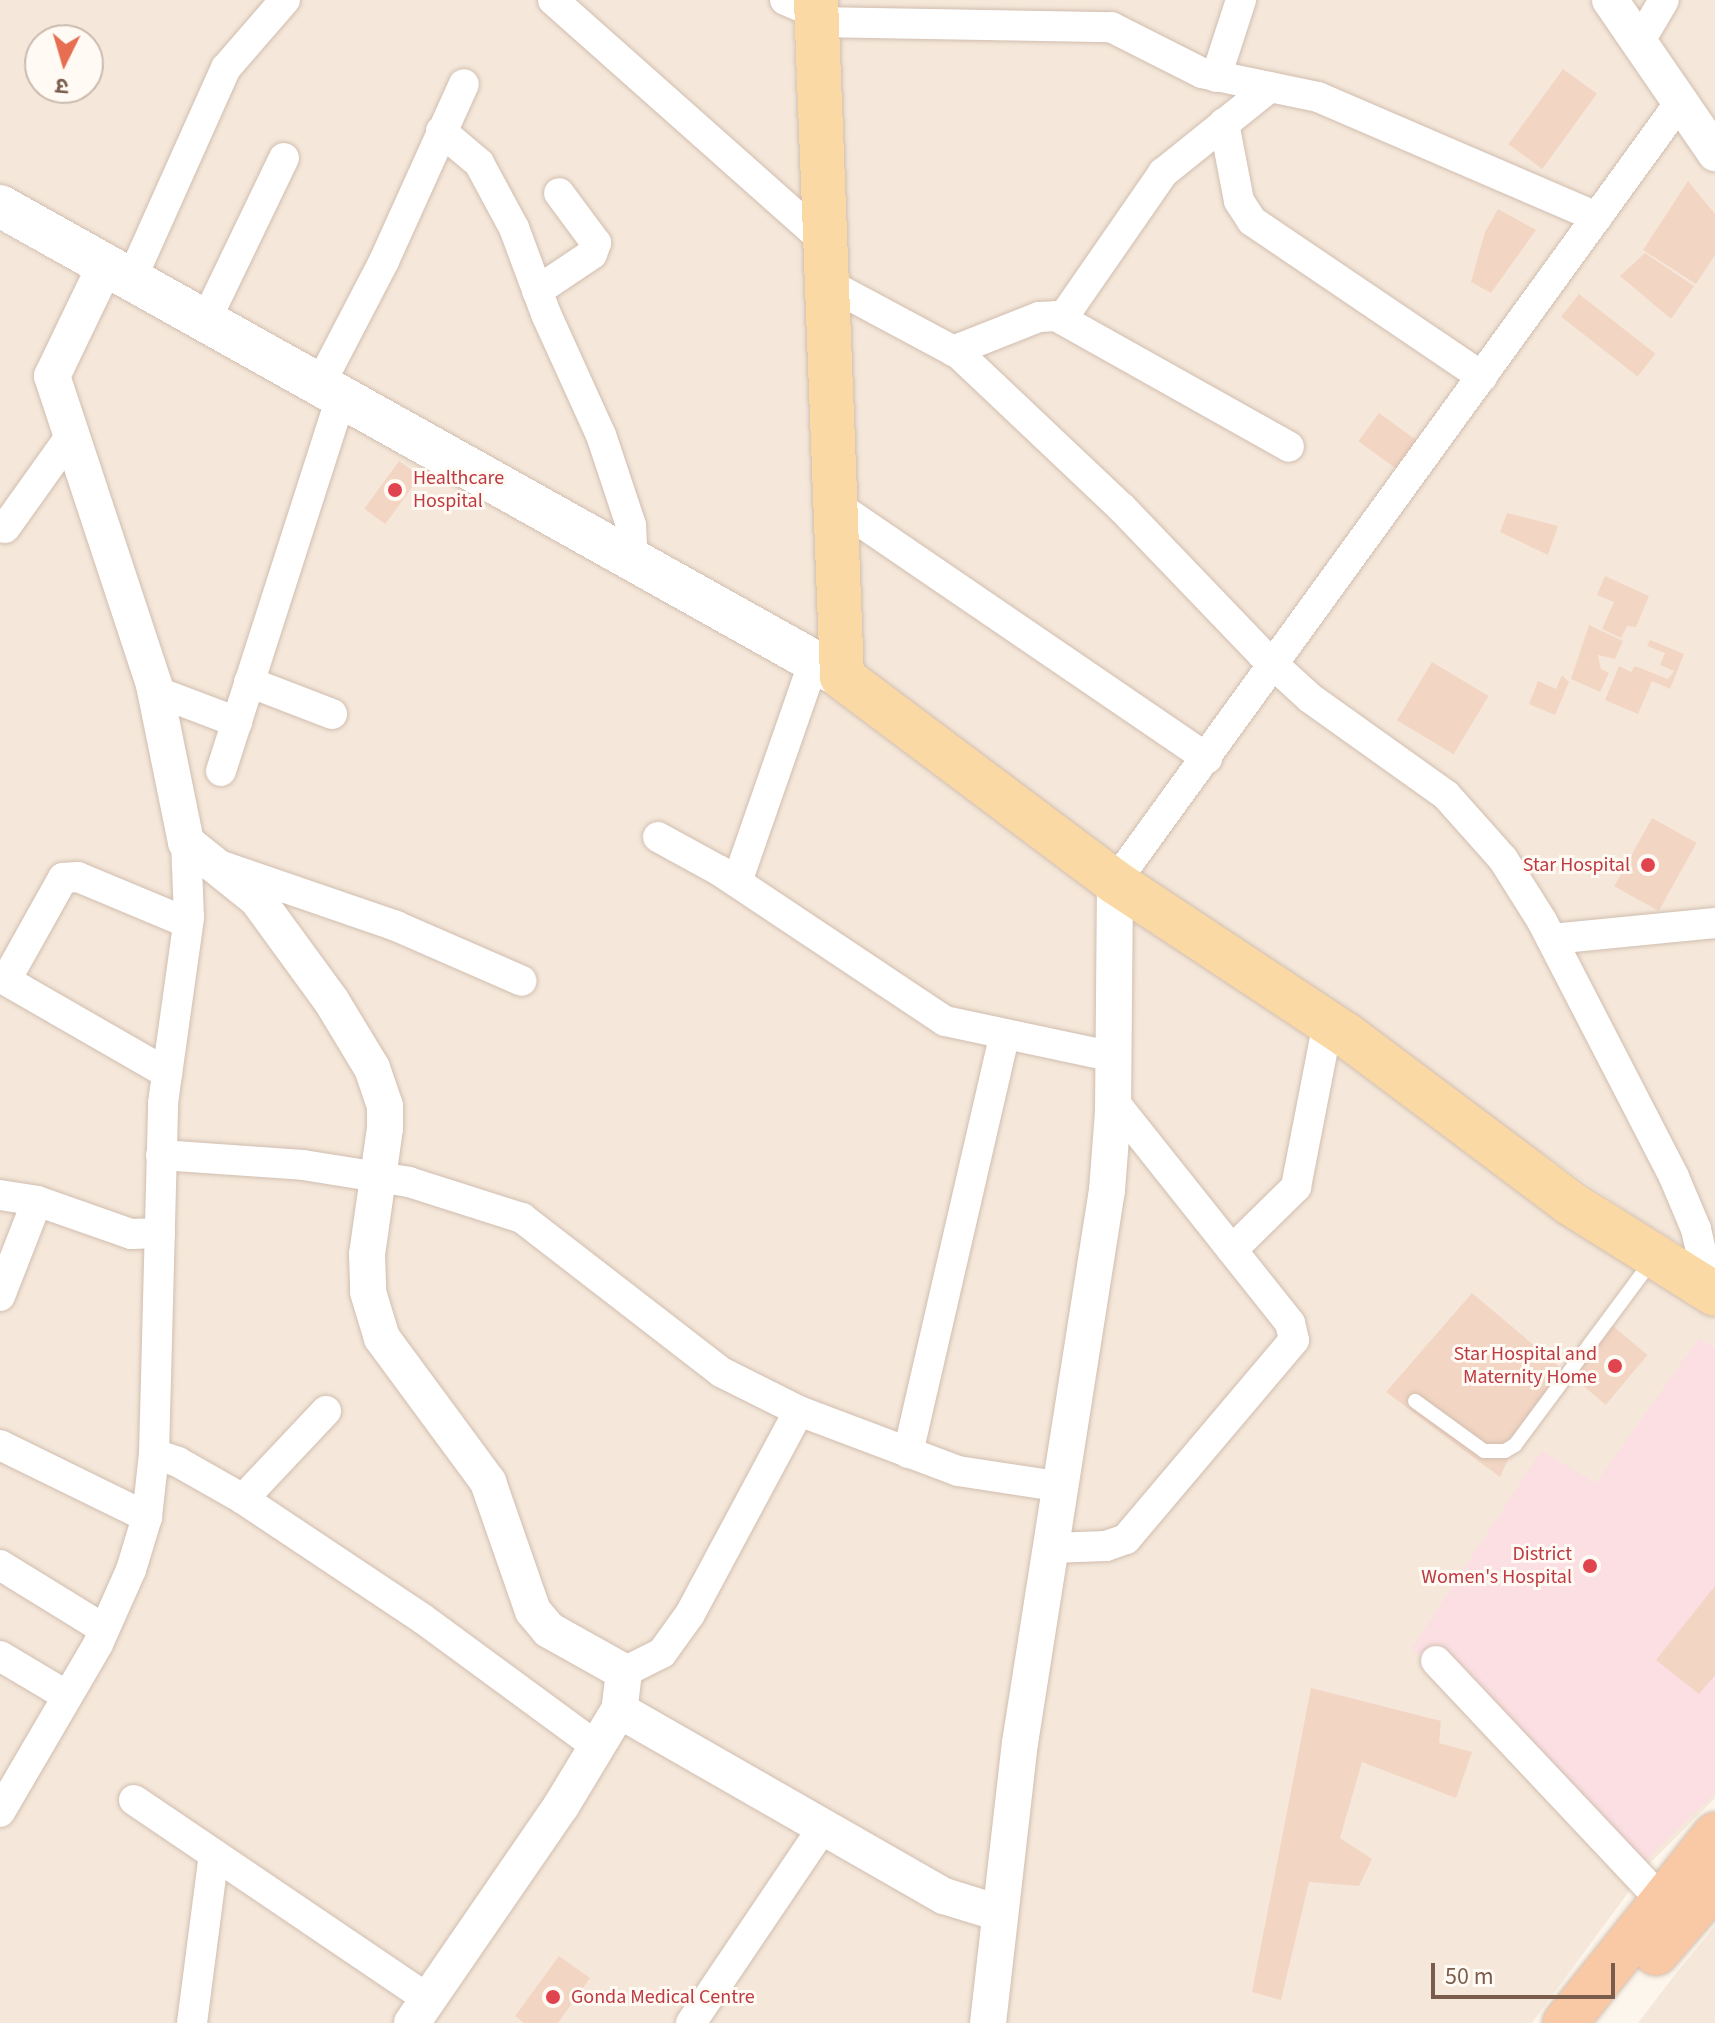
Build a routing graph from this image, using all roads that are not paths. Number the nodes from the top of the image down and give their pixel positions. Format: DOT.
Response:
graph roads {
  1 [pos="285,0"];
  2 [pos="553,0"];
  3 [pos="1241,0"];
  4 [pos="1610,0"];
  5 [pos="1664,0"];
  6 [pos="808,9"];
  7 [pos="1641,39"];
  8 [pos="1216,77"];
  9 [pos="464,84"];
  10 [pos="1270,87"];
  11 [pos="1681,101"];
  12 [pos="1224,123"];
  13 [pos="441,131"];
  14 [pos="1715,153"];
  15 [pos="284,158"];
  16 [pos="559,193"];
  17 [pos="0,206"];
  18 [pos="1597,217"];
  19 [pos="824,261"];
  20 [pos="118,273"];
  21 [pos="537,291"];
  22 [pos="1062,319"];
  23 [pos="205,322"];
  24 [pos="953,351"];
  25 [pos="1482,377"];
  26 [pos="330,392"];
  27 [pos="70,437"];
  28 [pos="1289,447"];
  29 [pos="833,503"];
  30 [pos="5,528"];
  31 [pos="633,560"];
  32 [pos="1274,665"];
  33 [pos="828,669"];
  34 [pos="249,682"];
  35 [pos="155,691"];
  36 [pos="332,714"];
  37 [pos="237,722"];
  38 [pos="1207,758"];
  39 [pos="221,771"];
  40 [pos="658,837"];
  41 [pos="191,840"];
  42 [pos="737,882"];
  43 [pos="1115,882"];
  44 [pos="188,923"];
  45 [pos="1715,923"];
  46 [pos="1552,939"];
  47 [pos="3,979"];
  48 [pos="522,981"];
  49 [pos="1328,1023"];
  50 [pos="1004,1036"];
  51 [pos="1114,1057"];
  52 [pos="167,1073"];
  53 [pos="1114,1102"];
  54 [pos="161,1155"];
  55 [pos="378,1176"];
  56 [pos="0,1195"];
  57 [pos="37,1201"];
  58 [pos="160,1233"];
  59 [pos="1232,1250"];
  60 [pos="1655,1256"];
  61 [pos="1713,1293"];
  62 [pos="0,1296"];
  63 [pos="1415,1401"];
  64 [pos="326,1411"];
  65 [pos="799,1411"];
  66 [pos="0,1445"];
  67 [pos="908,1453"];
  68 [pos="154,1454"];
  69 [pos="1062,1487"];
  70 [pos="243,1499"];
  71 [pos="147,1517"];
  72 [pos="1051,1548"];
  73 [pos="0,1565"];
  74 [pos="104,1629"];
  75 [pos="0,1656"];
  76 [pos="1436,1661"];
  77 [pos="624,1672"];
  78 [pos="67,1696"];
  79 [pos="619,1710"];
  80 [pos="596,1746"];
  81 [pos="134,1800"];
  82 [pos="0,1812"];
  83 [pos="822,1829"];
  84 [pos="1715,1835"];
  85 [pos="214,1854"];
  86 [pos="1715,1885"];
  87 [pos="1661,1900"];
  88 [pos="999,1913"];
  89 [pos="420,2011"];
  90 [pos="192,2023"];
  91 [pos="691,2023"];
  92 [pos="988,2023"];
  93 [pos="1565,2023"];
  94 [pos="1601,2023"];
  1 -- 20 [label="street"];
  2 -- 19 [label="street"];
  3 -- 8 [label="street"];
  4 -- 7 [label="street"];
  5 -- 7 [label="street"];
  6 -- 8 [label="street"];
  6 -- 19 [label="main road"];
  7 -- 11 [label="street"];
  8 -- 10 [label="street"];
  9 -- 13 [label="street"];
  10 -- 12 [label="street"];
  10 -- 18 [label="street"];
  11 -- 14 [label="street"];
  11 -- 18 [label="street"];
  12 -- 22 [label="street"];
  12 -- 25 [label="street"];
  13 -- 21 [label="street"];
  13 -- 26 [label="street"];
  15 -- 23 [label="street"];
  16 -- 21 [label="street"];
  17 -- 20 [label="main road"];
  18 -- 25 [label="street"];
  19 -- 24 [label="street"];
  19 -- 29 [label="main road"];
  20 -- 23 [label="main road"];
  20 -- 27 [label="street"];
  21 -- 31 [label="street"];
  22 -- 24 [label="street"];
  22 -- 28 [label="street"];
  23 -- 26 [label="main road"];
  24 -- 32 [label="street"];
  25 -- 32 [label="street"];
  26 -- 31 [label="main road"];
  26 -- 34 [label="street"];
  27 -- 30 [label="street"];
  27 -- 35 [label="street"];
  29 -- 33 [label="main road"];
  29 -- 38 [label="street"];
  31 -- 33 [label="main road"];
  32 -- 38 [label="street"];
  32 -- 46 [label="street"];
  33 -- 42 [label="street"];
  33 -- 43 [label="main road"];
  34 -- 36 [label="street"];
  34 -- 37 [label="street"];
  35 -- 37 [label="street"];
  35 -- 41 [label="street"];
  37 -- 39 [label="street"];
  38 -- 43 [label="street"];
  40 -- 42 [label="street"];
  41 -- 44 [label="street"];
  41 -- 48 [label="street"];
  41 -- 55 [label="street"];
  42 -- 50 [label="street"];
  43 -- 49 [label="main road"];
  43 -- 51 [label="street"];
  44 -- 47 [label="street"];
  44 -- 52 [label="street"];
  45 -- 46 [label="street"];
  46 -- 61 [label="street"];
  47 -- 52 [label="street"];
  49 -- 59 [label="street"];
  49 -- 60 [label="main road"];
  50 -- 51 [label="street"];
  50 -- 67 [label="street"];
  51 -- 53 [label="street"];
  52 -- 54 [label="street"];
  53 -- 59 [label="street"];
  53 -- 69 [label="street"];
  54 -- 55 [label="street"];
  54 -- 58 [label="street"];
  55 -- 65 [label="street"];
  55 -- 77 [label="street"];
  56 -- 57 [label="street"];
  57 -- 58 [label="street"];
  57 -- 62 [label="street"];
  58 -- 68 [label="street"];
  59 -- 72 [label="street"];
  60 -- 61 [label="main road"];
  60 -- 63 [label="lane"];
  64 -- 70 [label="street"];
  65 -- 67 [label="street"];
  65 -- 77 [label="street"];
  66 -- 71 [label="street"];
  67 -- 69 [label="street"];
  68 -- 70 [label="street"];
  68 -- 71 [label="street"];
  69 -- 72 [label="street"];
  70 -- 80 [label="street"];
  71 -- 74 [label="street"];
  72 -- 88 [label="street"];
  73 -- 74 [label="street"];
  74 -- 78 [label="street"];
  75 -- 78 [label="street"];
  76 -- 87 [label="street"];
  77 -- 79 [label="street"];
  78 -- 82 [label="street"];
  79 -- 80 [label="street"];
  79 -- 83 [label="street"];
  80 -- 89 [label="street"];
  81 -- 85 [label="street"];
  83 -- 88 [label="street"];
  83 -- 91 [label="street"];
  84 -- 87 [label="highway"];
  85 -- 89 [label="street"];
  85 -- 90 [label="street"];
  86 -- 94 [label="highway"];
  87 -- 93 [label="highway"];
  88 -- 92 [label="street"];
}
